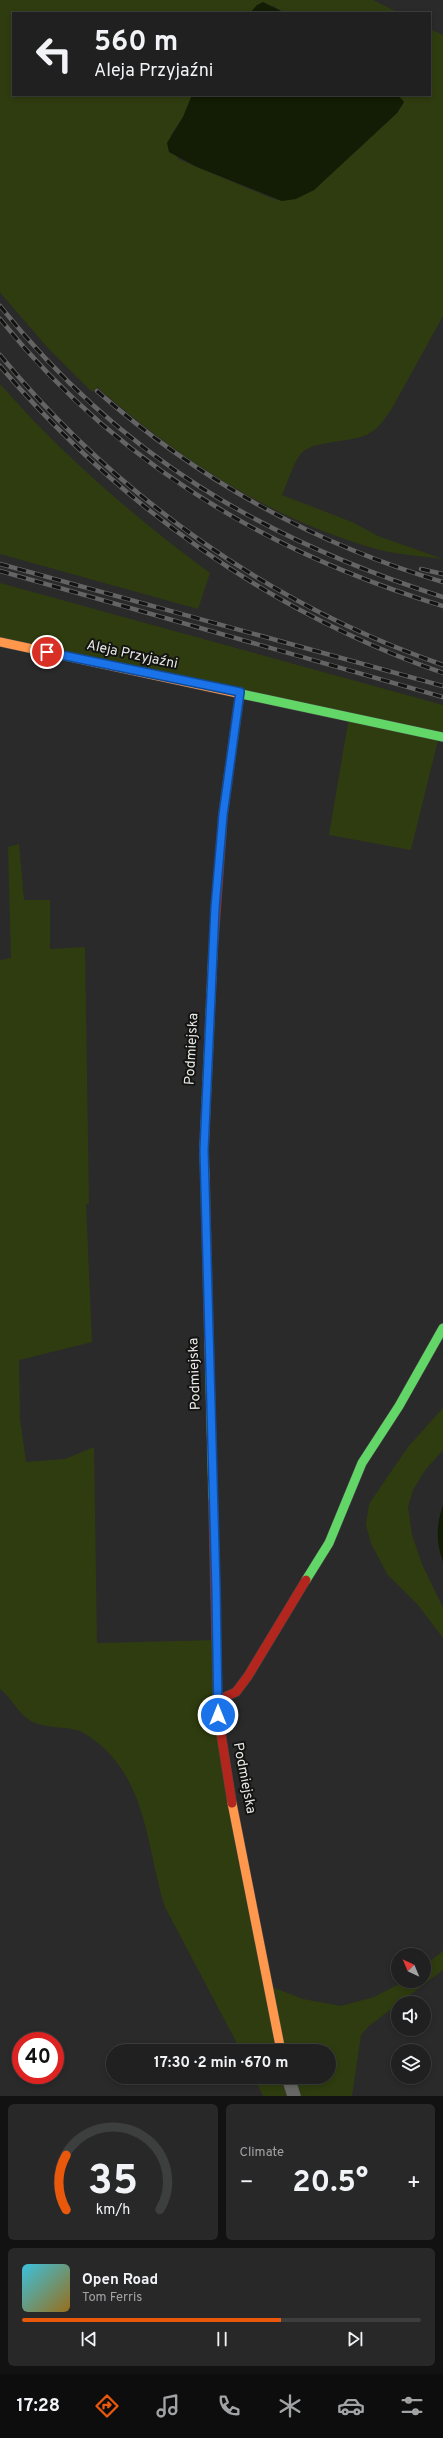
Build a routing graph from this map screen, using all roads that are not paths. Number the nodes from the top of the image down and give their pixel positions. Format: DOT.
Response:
graph roads {
  1 [pos="0,642"];
  2 [pos="240,692"];
  3 [pos="443,737"];
  4 [pos="443,1328"];
  5 [pos="218,1700"];
  6 [pos="280,2044"];
  7 [pos="290,2084"];
  8 [pos="294,2096"];
  1 -- 2 [label="street, Aleja Przyjaźni"];
  2 -- 3 [label="street, Aleja Przyjaźni"];
  2 -- 5 [label="street, Podmiejska"];
  4 -- 5 [label="street"];
  5 -- 6 [label="street, Podmiejska"];
  7 -- 8 [label="street"];
}
